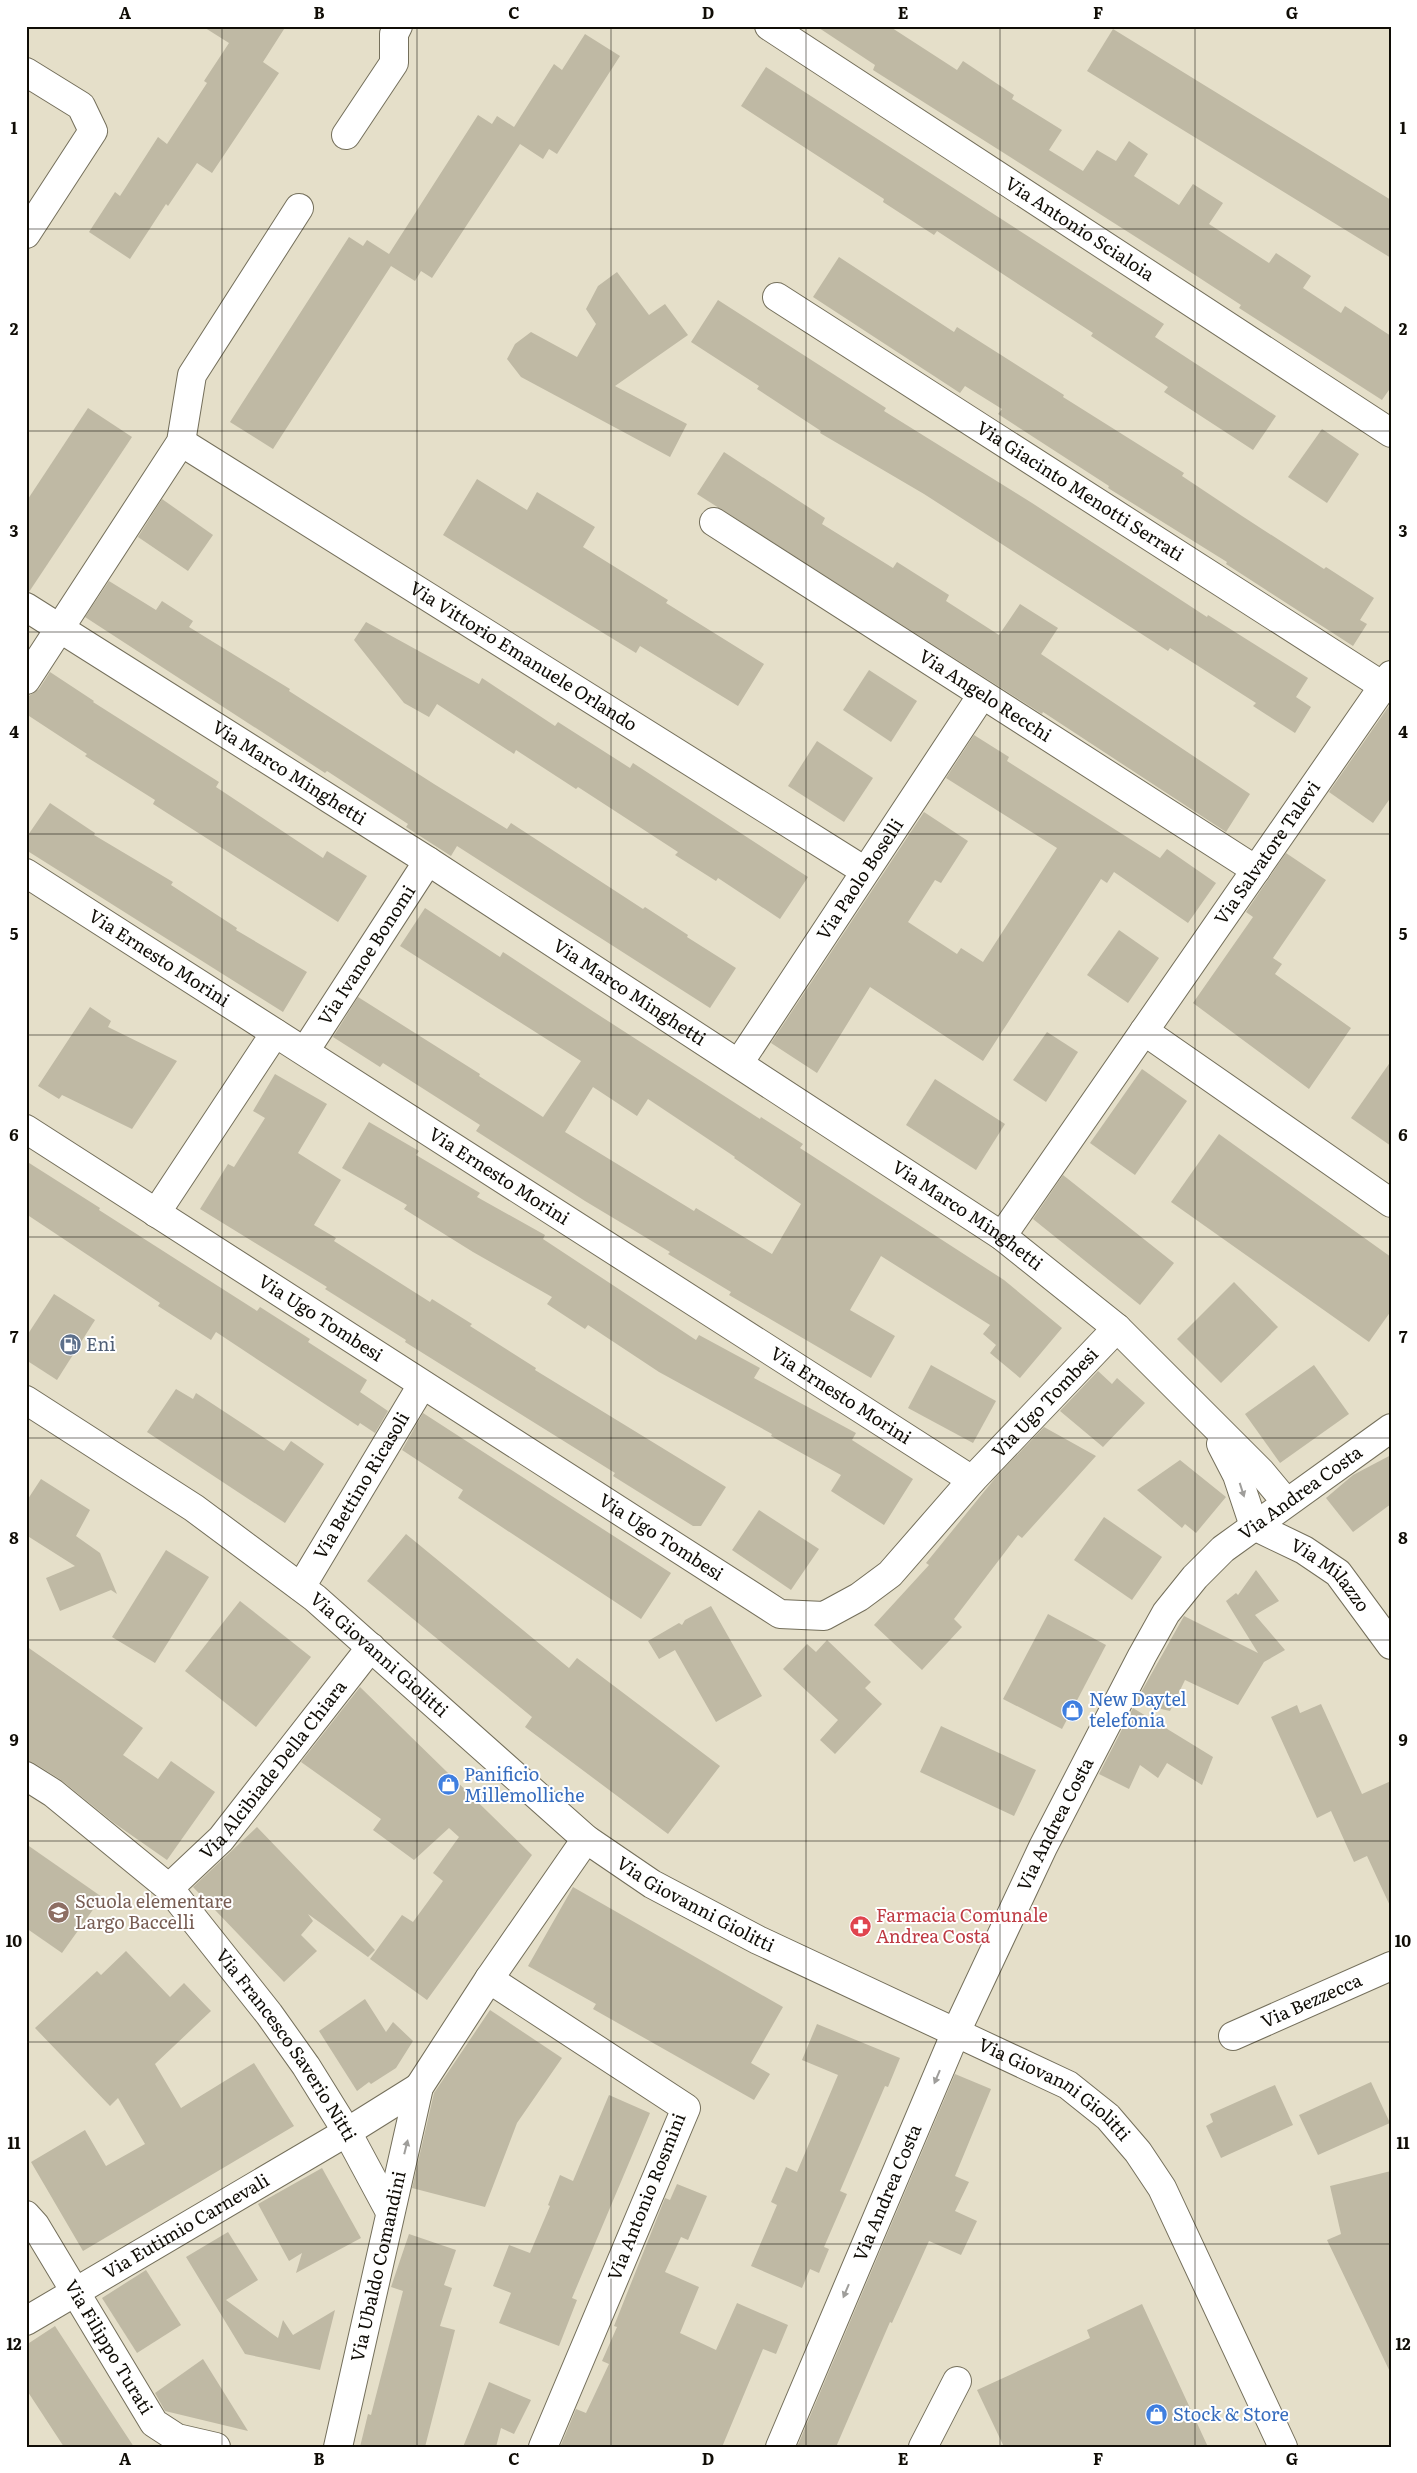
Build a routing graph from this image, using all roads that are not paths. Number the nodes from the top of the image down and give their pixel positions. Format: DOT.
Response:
graph roads {
  1 [pos="398,26"];
  2 [pos="769,26"];
  3 [pos="26,72"];
  4 [pos="346,135"];
  5 [pos="299,208"];
  6 [pos="26,234"];
  7 [pos="777,297"];
  8 [pos="1391,432"];
  9 [pos="181,442"];
  10 [pos="714,522"];
  11 [pos="26,607"];
  12 [pos="60,629"];
  13 [pos="26,680"];
  14 [pos="1387,680"];
  15 [pos="982,695"];
  16 [pos="428,861"];
  17 [pos="1256,870"];
  18 [pos="865,871"];
  19 [pos="26,872"];
  20 [pos="1144,1031"];
  21 [pos="274,1033"];
  22 [pos="305,1051"];
  23 [pos="739,1063"];
  24 [pos="26,1129"];
  25 [pos="1391,1203"];
  26 [pos="156,1213"];
  27 [pos="1002,1236"];
  28 [pos="1117,1328"];
  29 [pos="422,1385"];
  30 [pos="26,1400"];
  31 [pos="1204,1415"];
  32 [pos="1391,1428"];
  33 [pos="972,1480"];
  34 [pos="1286,1502"];
  35 [pos="1254,1526"];
  36 [pos="302,1587"];
  37 [pos="1391,1646"];
  38 [pos="371,1647"];
  39 [pos="26,1776"];
  40 [pos="586,1839"];
  41 [pos="169,1888"];
  42 [pos="1391,1966"];
  43 [pos="489,1979"];
  44 [pos="956,2032"];
  45 [pos="1233,2036"];
  46 [pos="419,2087"];
  47 [pos="347,2132"];
  48 [pos="390,2212"];
  49 [pos="26,2215"];
  50 [pos="75,2292"];
  51 [pos="26,2321"];
  52 [pos="957,2381"];
  53 [pos="174,2442"];
  54 [pos="216,2447"];
  55 [pos="338,2447"];
  56 [pos="543,2447"];
  57 [pos="780,2447"];
  58 [pos="923,2447"];
  59 [pos="1283,2447"];
  1 -- 4 [label="street"];
  2 -- 8 [label="street, Via Antonio Scialoia"];
  3 -- 6 [label="street"];
  5 -- 9 [label="street"];
  7 -- 14 [label="street, Via Giacinto Menotti Serrati"];
  9 -- 12 [label="street"];
  9 -- 18 [label="street, Via Vittorio Emanuele Orlando"];
  10 -- 15 [label="street, Via Angelo Recchi"];
  11 -- 12 [label="street, Via Marco Minghetti"];
  12 -- 13 [label="street"];
  12 -- 16 [label="street, Via Marco Minghetti"];
  14 -- 17 [label="street, Via Salvatore Talevi"];
  15 -- 17 [label="street, Via Angelo Recchi"];
  15 -- 18 [label="street, Via Paolo Boselli"];
  16 -- 22 [label="street, Via Ivanoe Bonomi"];
  16 -- 23 [label="street, Via Marco Minghetti"];
  17 -- 20 [label="street, Via Salvatore Talevi"];
  18 -- 23 [label="street, Via Paolo Boselli"];
  19 -- 21 [label="street, Via Ernesto Morini"];
  20 -- 25 [label="street"];
  20 -- 27 [label="street, Via Salvatore Talevi"];
  21 -- 22 [label="street, Via Ernesto Morini"];
  21 -- 26 [label="street"];
  22 -- 33 [label="street, Via Ernesto Morini"];
  23 -- 27 [label="street, Via Marco Minghetti"];
  24 -- 26 [label="street, Via Ugo Tombesi"];
  26 -- 29 [label="street, Via Ugo Tombesi"];
  27 -- 28 [label="street, Via Marco Minghetti"];
  28 -- 31 [label="street, Via Marco Minghetti"];
  28 -- 33 [label="street, Via Ugo Tombesi"];
  29 -- 33 [label="street, Via Ugo Tombesi"];
  29 -- 36 [label="street, Via Bettino Ricasoli"];
  30 -- 36 [label="street, Via Giovanni Giolitti"];
  31 -- 34 [label="street, Via Marco Minghetti"];
  31 -- 35 [label="street, Via Marco Minghetti, one-way"];
  32 -- 34 [label="street, Via Andrea Costa"];
  34 -- 35 [label="street, Via Andrea Costa"];
  35 -- 37 [label="street, Via Milazzo"];
  35 -- 44 [label="street, Via Andrea Costa"];
  36 -- 38 [label="street, Via Giovanni Giolitti"];
  38 -- 40 [label="street, Via Giovanni Giolitti"];
  38 -- 41 [label="street, Via Alcibiade Della Chiara"];
  39 -- 41 [label="street, Via Francesco Saverio Nitti"];
  40 -- 43 [label="street, Via Ubaldo Comandini"];
  40 -- 44 [label="street, Via Giovanni Giolitti"];
  41 -- 47 [label="street, Via Francesco Saverio Nitti"];
  42 -- 45 [label="street, Via Bezzecca"];
  43 -- 46 [label="street, Via Ubaldo Comandini"];
  43 -- 56 [label="street, Via Antonio Rosmini"];
  44 -- 57 [label="street, Via Andrea Costa, one-way"];
  44 -- 59 [label="street, Via Giovanni Giolitti"];
  46 -- 47 [label="street, Via Ubaldo Comandini"];
  48 -- 46 [label="street, Via Ubaldo Comandini, one-way"];
  47 -- 48 [label="street, Via Francesco Saverio Nitti"];
  47 -- 50 [label="street, Via Eutimio Carnevali"];
  48 -- 55 [label="street, Via Ubaldo Comandini"];
  49 -- 50 [label="street, Via Filippo Turati"];
  50 -- 51 [label="street, Via Eutimio Carnevali"];
  50 -- 53 [label="street, Via Filippo Turati"];
  52 -- 58 [label="street"];
  53 -- 54 [label="street, Via Filippo Turati"];
}
